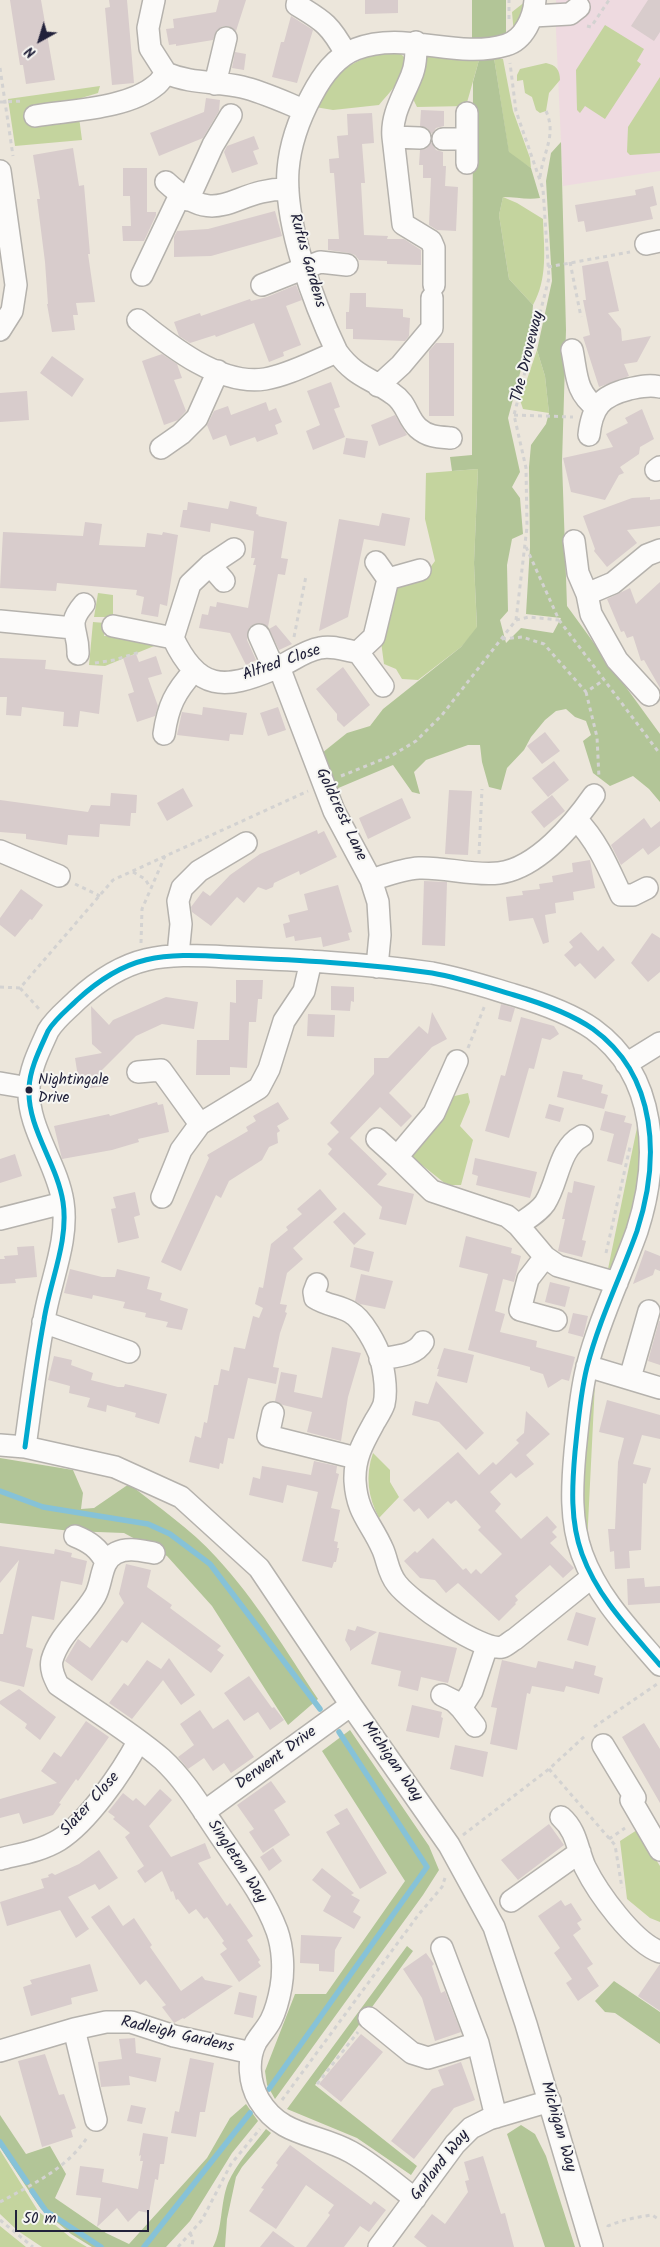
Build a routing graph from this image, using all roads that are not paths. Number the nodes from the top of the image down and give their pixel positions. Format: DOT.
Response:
graph roads {
  1 [pos="298,0"];
  2 [pos="156,1"];
  3 [pos="579,7"];
  4 [pos="534,8"];
  5 [pos="226,38"];
  6 [pos="416,42"];
  7 [pos="346,54"];
  8 [pos="166,73"];
  9 [pos="215,84"];
  10 [pos="304,110"];
  11 [pos="467,113"];
  12 [pos="231,115"];
  13 [pos="35,116"];
  14 [pos="393,137"];
  15 [pos="420,138"];
  16 [pos="443,138"];
  17 [pos="467,139"];
  18 [pos="467,163"];
  19 [pos="0,171"];
  20 [pos="288,189"];
  21 [pos="178,193"];
  22 [pos="347,265"];
  23 [pos="305,268"];
  24 [pos="142,275"];
  25 [pos="262,285"];
  26 [pos="138,320"];
  27 [pos="0,330"];
  28 [pos="572,350"];
  29 [pos="337,352"];
  30 [pos="210,368"];
  31 [pos="378,386"];
  32 [pos="660,386"];
  33 [pos="450,438"];
  34 [pos="162,448"];
  35 [pos="574,541"];
  36 [pos="234,550"];
  37 [pos="660,550"];
  38 [pos="210,565"];
  39 [pos="420,570"];
  40 [pos="224,582"];
  41 [pos="587,594"];
  42 [pos="84,604"];
  43 [pos="0,621"];
  44 [pos="113,626"];
  45 [pos="73,628"];
  46 [pos="259,636"];
  47 [pos="173,638"];
  48 [pos="358,652"];
  49 [pos="78,654"];
  50 [pos="281,666"];
  51 [pos="194,671"];
  52 [pos="383,686"];
  53 [pos="649,695"];
  54 [pos="164,734"];
  55 [pos="594,795"];
  56 [pos="576,820"];
  57 [pos="246,843"];
  58 [pos="0,851"];
  59 [pos="59,876"];
  60 [pos="372,880"];
  61 [pos="647,888"];
  62 [pos="178,955"];
  63 [pos="311,961"];
  64 [pos="377,967"];
  65 [pos="660,1043"];
  66 [pos="457,1061"];
  67 [pos="626,1064"];
  68 [pos="138,1072"];
  69 [pos="0,1083"];
  70 [pos="29,1088"];
  71 [pos="200,1124"];
  72 [pos="582,1136"];
  73 [pos="377,1139"];
  74 [pos="397,1157"];
  75 [pos="162,1197"];
  76 [pos="63,1203"];
  77 [pos="652,1212"];
  78 [pos="0,1219"];
  79 [pos="518,1225"];
  80 [pos="545,1257"];
  81 [pos="609,1281"];
  82 [pos="317,1284"];
  83 [pos="649,1311"];
  84 [pos="556,1320"];
  85 [pos="43,1322"];
  86 [pos="423,1342"];
  87 [pos="129,1352"];
  88 [pos="380,1358"];
  89 [pos="587,1366"];
  90 [pos="630,1378"];
  91 [pos="660,1388"];
  92 [pos="273,1413"];
  93 [pos="0,1445"];
  94 [pos="25,1447"];
  95 [pos="356,1458"];
  96 [pos="75,1536"];
  97 [pos="154,1553"];
  98 [pos="106,1562"];
  99 [pos="592,1577"];
  100 [pos="486,1646"];
  101 [pos="660,1665"];
  102 [pos="442,1695"];
  103 [pos="351,1705"];
  104 [pos="461,1708"];
  105 [pos="475,1726"];
  106 [pos="138,1742"];
  107 [pos="603,1745"];
  108 [pos="204,1812"];
  109 [pos="561,1817"];
  110 [pos="655,1828"];
  111 [pos="660,1850"];
  112 [pos="580,1852"];
  113 [pos="0,1859"];
  114 [pos="510,1901"];
  115 [pos="442,1948"];
  116 [pos="660,1952"];
  117 [pos="370,2018"];
  118 [pos="74,2029"];
  119 [pos="478,2043"];
  120 [pos="0,2051"];
  121 [pos="252,2053"];
  122 [pos="550,2101"];
  123 [pos="496,2117"];
  124 [pos="96,2120"];
  125 [pos="415,2199"];
  126 [pos="379,2247"];
  127 [pos="592,2247"];
  1 -- 7 [label="street"];
  2 -- 8 [label="street"];
  3 -- 4 [label="street"];
  4 -- 6 [label="street, Rufus Gardens"];
  5 -- 9 [label="street"];
  6 -- 7 [label="street, Rufus Gardens"];
  6 -- 14 [label="street"];
  7 -- 10 [label="street, Rufus Gardens"];
  8 -- 9 [label="street"];
  8 -- 13 [label="street"];
  9 -- 10 [label="street"];
  10 -- 20 [label="street, Rufus Gardens"];
  11 -- 17 [label="street"];
  12 -- 21 [label="street"];
  14 -- 15 [label="street"];
  14 -- 31 [label="street"];
  16 -- 17 [label="street"];
  17 -- 18 [label="street"];
  19 -- 27 [label="street"];
  20 -- 21 [label="street"];
  20 -- 23 [label="street, Rufus Gardens"];
  21 -- 24 [label="street"];
  22 -- 23 [label="street"];
  23 -- 25 [label="street"];
  23 -- 29 [label="street, Rufus Gardens"];
  26 -- 30 [label="street"];
  28 -- 32 [label="street"];
  29 -- 30 [label="street"];
  29 -- 31 [label="street, Rufus Gardens"];
  30 -- 34 [label="street"];
  31 -- 33 [label="street, Rufus Gardens"];
  35 -- 41 [label="street"];
  36 -- 38 [label="street"];
  37 -- 41 [label="street"];
  38 -- 40 [label="street"];
  38 -- 47 [label="street"];
  39 -- 48 [label="street"];
  41 -- 53 [label="street"];
  42 -- 45 [label="street"];
  43 -- 45 [label="street"];
  44 -- 47 [label="street"];
  45 -- 49 [label="street"];
  46 -- 50 [label="street, Goldcrest Lane"];
  47 -- 51 [label="street, Alfred Close"];
  48 -- 50 [label="street, Alfred Close"];
  48 -- 52 [label="street"];
  50 -- 51 [label="street, Alfred Close"];
  50 -- 60 [label="street, Goldcrest Lane"];
  51 -- 54 [label="street"];
  55 -- 56 [label="street"];
  56 -- 60 [label="street"];
  56 -- 61 [label="street"];
  57 -- 62 [label="street"];
  58 -- 59 [label="street"];
  60 -- 64 [label="street, Goldcrest Lane"];
  62 -- 63 [label="street"];
  62 -- 70 [label="street"];
  63 -- 64 [label="street"];
  63 -- 71 [label="street"];
  64 -- 67 [label="street"];
  65 -- 67 [label="street"];
  66 -- 74 [label="street"];
  67 -- 77 [label="street"];
  68 -- 71 [label="street"];
  69 -- 70 [label="street"];
  70 -- 76 [label="street"];
  71 -- 75 [label="street"];
  72 -- 79 [label="street"];
  73 -- 74 [label="street"];
  74 -- 79 [label="street"];
  76 -- 78 [label="street"];
  76 -- 85 [label="street"];
  77 -- 81 [label="street"];
  79 -- 80 [label="street"];
  80 -- 81 [label="street"];
  80 -- 84 [label="street"];
  81 -- 89 [label="street"];
  82 -- 88 [label="street"];
  83 -- 90 [label="street"];
  85 -- 87 [label="street"];
  85 -- 94 [label="street"];
  86 -- 88 [label="street"];
  88 -- 95 [label="street"];
  89 -- 90 [label="street"];
  89 -- 99 [label="street"];
  90 -- 91 [label="street"];
  92 -- 95 [label="street"];
  93 -- 94 [label="street, Michigan Way"];
  94 -- 103 [label="street, Michigan Way"];
  95 -- 100 [label="street"];
  96 -- 98 [label="street"];
  97 -- 98 [label="street"];
  98 -- 106 [label="street, Singleton Way"];
  99 -- 100 [label="street"];
  99 -- 101 [label="street"];
  100 -- 104 [label="street"];
  102 -- 104 [label="street"];
  103 -- 108 [label="street, Derwent Drive"];
  103 -- 122 [label="street, Michigan Way"];
  104 -- 105 [label="street"];
  106 -- 108 [label="street, Singleton Way"];
  106 -- 113 [label="street, Slater Close"];
  107 -- 110 [label="street"];
  108 -- 121 [label="street, Singleton Way"];
  109 -- 112 [label="street"];
  110 -- 111 [label="street"];
  112 -- 114 [label="street"];
  112 -- 116 [label="street"];
  115 -- 119 [label="street"];
  117 -- 119 [label="street"];
  118 -- 120 [label="street, Radleigh Gardens"];
  118 -- 121 [label="street, Radleigh Gardens"];
  118 -- 124 [label="street"];
  119 -- 123 [label="street"];
  121 -- 125 [label="street, Singleton Way"];
  122 -- 123 [label="street, Garland Way"];
  122 -- 127 [label="street, Michigan Way"];
  123 -- 125 [label="street, Garland Way"];
  125 -- 126 [label="street, Garland Way"];
}
